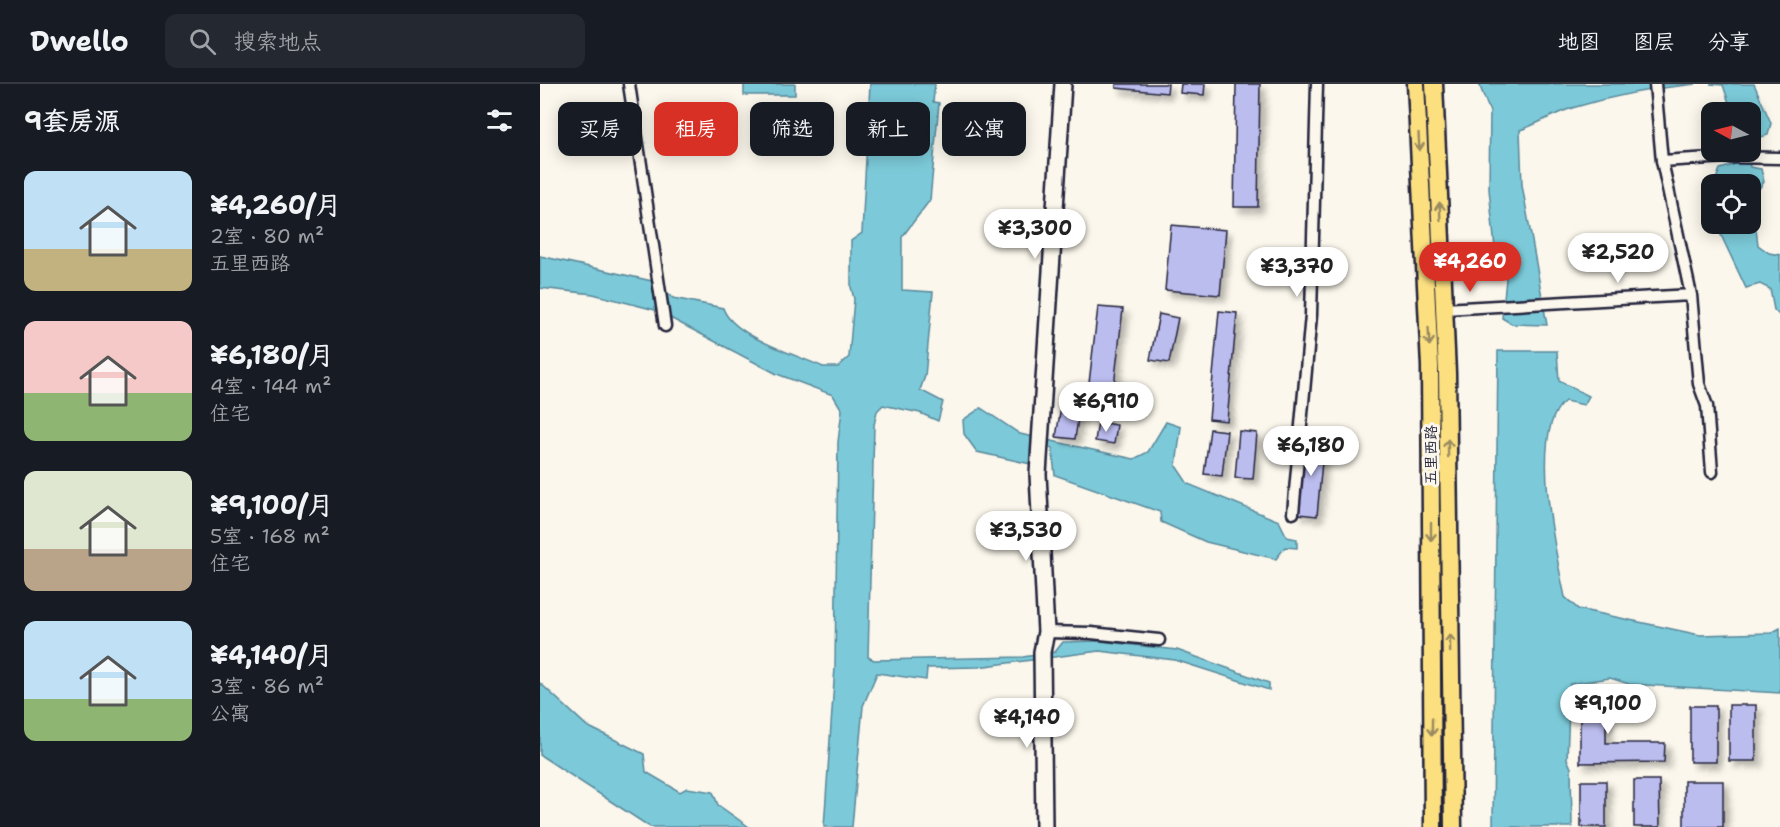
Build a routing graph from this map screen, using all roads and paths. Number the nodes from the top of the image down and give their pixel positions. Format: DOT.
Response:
graph roads {
  1 [pos="629,84"];
  2 [pos="1063,84"];
  3 [pos="1317,84"];
  4 [pos="1416,84"];
  5 [pos="1434,84"];
  6 [pos="1655,84"];
  7 [pos="1780,158"];
  8 [pos="1662,161"];
  9 [pos="1691,295"];
  10 [pos="1444,309"];
  11 [pos="665,322"];
  12 [pos="1712,472"];
  13 [pos="1293,513"];
  14 [pos="1046,632"];
  15 [pos="1159,640"];
  16 [pos="1044,827"];
  17 [pos="1433,827"];
  18 [pos="1453,827"];
  1 -- 11 [label="street"];
  2 -- 14 [label="main road"];
  3 -- 13 [label="street"];
  4 -- 17 [label="main road, 五里西路, one-way"];
  10 -- 5 [label="main road, 五里西路, one-way"];
  6 -- 8 [label="street"];
  7 -- 8 [label="street"];
  8 -- 9 [label="street"];
  9 -- 10 [label="street"];
  9 -- 12 [label="street"];
  18 -- 10 [label="main road, 五里西路, one-way"];
  14 -- 15 [label="street"];
  14 -- 16 [label="main road"];
}
